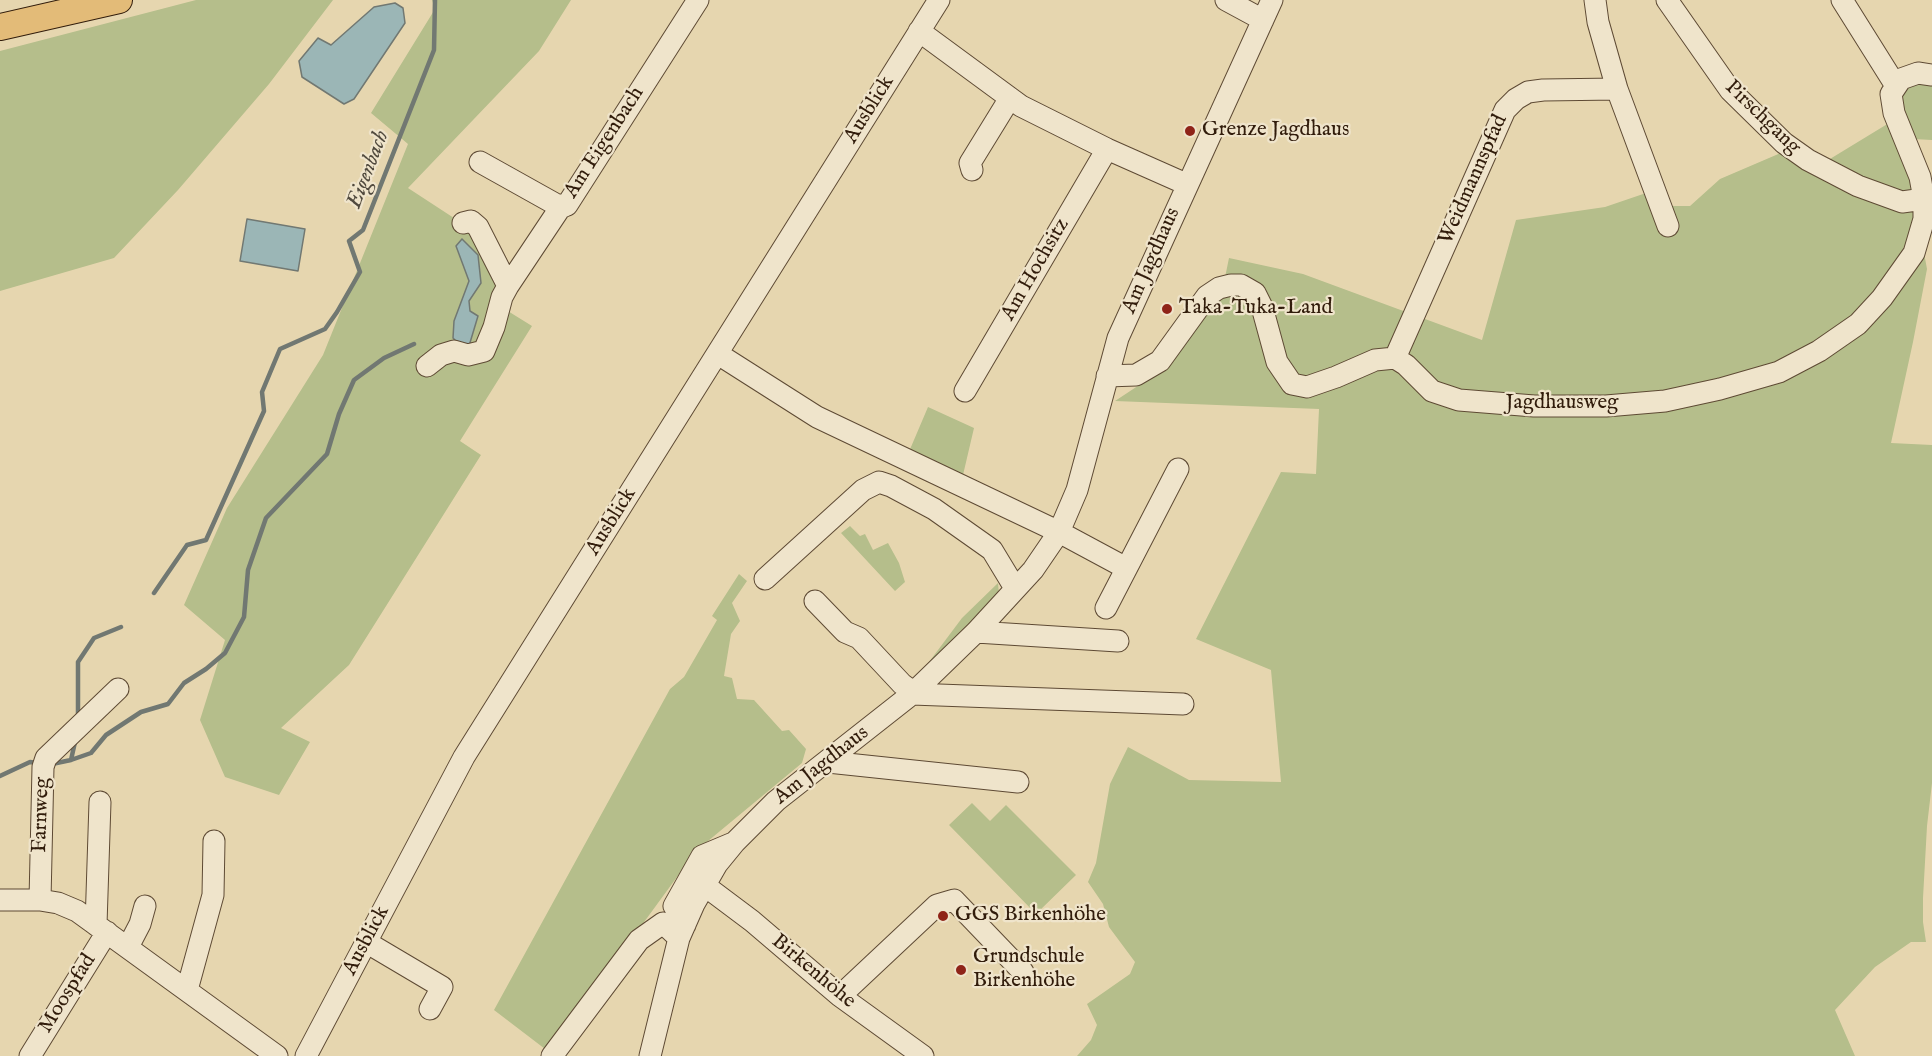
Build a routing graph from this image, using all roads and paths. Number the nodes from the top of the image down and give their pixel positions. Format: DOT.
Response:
graph roads {
  1 [pos="119,0"];
  2 [pos="698,0"];
  3 [pos="939,0"];
  4 [pos="1226,0"];
  5 [pos="1272,0"];
  6 [pos="1595,0"];
  7 [pos="1667,0"];
  8 [pos="1842,0"];
  9 [pos="1263,20"];
  10 [pos="0,27"];
  11 [pos="920,31"];
  12 [pos="1932,75"];
  13 [pos="1896,86"];
  14 [pos="1617,88"];
  15 [pos="1010,98"];
  16 [pos="1107,149"];
  17 [pos="480,162"];
  18 [pos="972,170"];
  19 [pos="1186,184"];
  20 [pos="1924,199"];
  21 [pos="567,204"];
  22 [pos="463,223"];
  23 [pos="1668,226"];
  24 [pos="508,286"];
  25 [pos="718,354"];
  26 [pos="1395,358"];
  27 [pos="427,366"];
  28 [pos="1107,376"];
  29 [pos="965,391"];
  30 [pos="1178,468"];
  31 [pos="1059,532"];
  32 [pos="1126,568"];
  33 [pos="765,579"];
  34 [pos="1015,588"];
  35 [pos="815,601"];
  36 [pos="1107,608"];
  37 [pos="976,632"];
  38 [pos="1118,641"];
  39 [pos="118,689"];
  40 [pos="913,693"];
  41 [pos="1183,704"];
  42 [pos="828,762"];
  43 [pos="1018,782"];
  44 [pos="100,802"];
  45 [pos="214,841"];
  46 [pos="735,842"];
  47 [pos="704,885"];
  48 [pos="0,900"];
  49 [pos="40,900"];
  50 [pos="145,906"];
  51 [pos="101,929"];
  52 [pos="682,931"];
  53 [pos="366,942"];
  54 [pos="128,947"];
  55 [pos="1023,972"];
  56 [pos="187,990"];
  57 [pos="840,996"];
  58 [pos="430,1009"];
  59 [pos="919,1055"];
  60 [pos="30,1056"];
  61 [pos="278,1056"];
  62 [pos="306,1056"];
  63 [pos="552,1056"];
  64 [pos="650,1056"];
  1 -- 10 [label="main road"];
  2 -- 21 [label="street, Am Eigenbach"];
  3 -- 11 [label="street, Ausblick"];
  4 -- 9 [label="street"];
  5 -- 9 [label="street, Am Jagdhaus"];
  6 -- 14 [label="street"];
  7 -- 20 [label="street, Pirschgang"];
  8 -- 13 [label="street"];
  9 -- 19 [label="street, Am Jagdhaus"];
  11 -- 15 [label="street"];
  11 -- 25 [label="street, Ausblick"];
  12 -- 13 [label="street"];
  13 -- 20 [label="street, Jagdhausweg"];
  14 -- 23 [label="street"];
  14 -- 26 [label="street, Weidmannspfad"];
  15 -- 16 [label="street"];
  15 -- 18 [label="street"];
  16 -- 19 [label="street"];
  16 -- 29 [label="street, Am Hochsitz"];
  17 -- 21 [label="street, Am Eigenbach"];
  19 -- 28 [label="street, Am Jagdhaus"];
  20 -- 26 [label="street, Jagdhausweg"];
  21 -- 24 [label="street"];
  22 -- 24 [label="street"];
  24 -- 27 [label="street"];
  25 -- 31 [label="street"];
  25 -- 53 [label="street, Ausblick"];
  26 -- 28 [label="street"];
  28 -- 31 [label="street, Am Jagdhaus"];
  30 -- 32 [label="street"];
  31 -- 32 [label="street"];
  31 -- 34 [label="street, Am Jagdhaus"];
  32 -- 36 [label="street"];
  33 -- 34 [label="street"];
  34 -- 37 [label="street, Am Jagdhaus"];
  35 -- 40 [label="street"];
  37 -- 38 [label="street"];
  37 -- 40 [label="street, Am Jagdhaus"];
  39 -- 49 [label="street, Farnweg"];
  40 -- 41 [label="street"];
  40 -- 42 [label="street, Am Jagdhaus"];
  42 -- 43 [label="street"];
  42 -- 46 [label="street, Am Jagdhaus"];
  44 -- 51 [label="street"];
  45 -- 56 [label="street"];
  46 -- 47 [label="street, Am Jagdhaus"];
  46 -- 52 [label="street, Am Jagdhaus"];
  47 -- 52 [label="street, Am Jagdhaus"];
  47 -- 57 [label="street, Birkenhöhe"];
  48 -- 49 [label="street"];
  49 -- 51 [label="street"];
  50 -- 54 [label="street"];
  51 -- 54 [label="street"];
  51 -- 60 [label="street, Moospfad"];
  52 -- 63 [label="street"];
  52 -- 64 [label="street"];
  53 -- 58 [label="street"];
  53 -- 62 [label="street, Ausblick"];
  54 -- 56 [label="street"];
  55 -- 57 [label="street"];
  56 -- 61 [label="street"];
  57 -- 59 [label="street, Birkenhöhe"];
}
